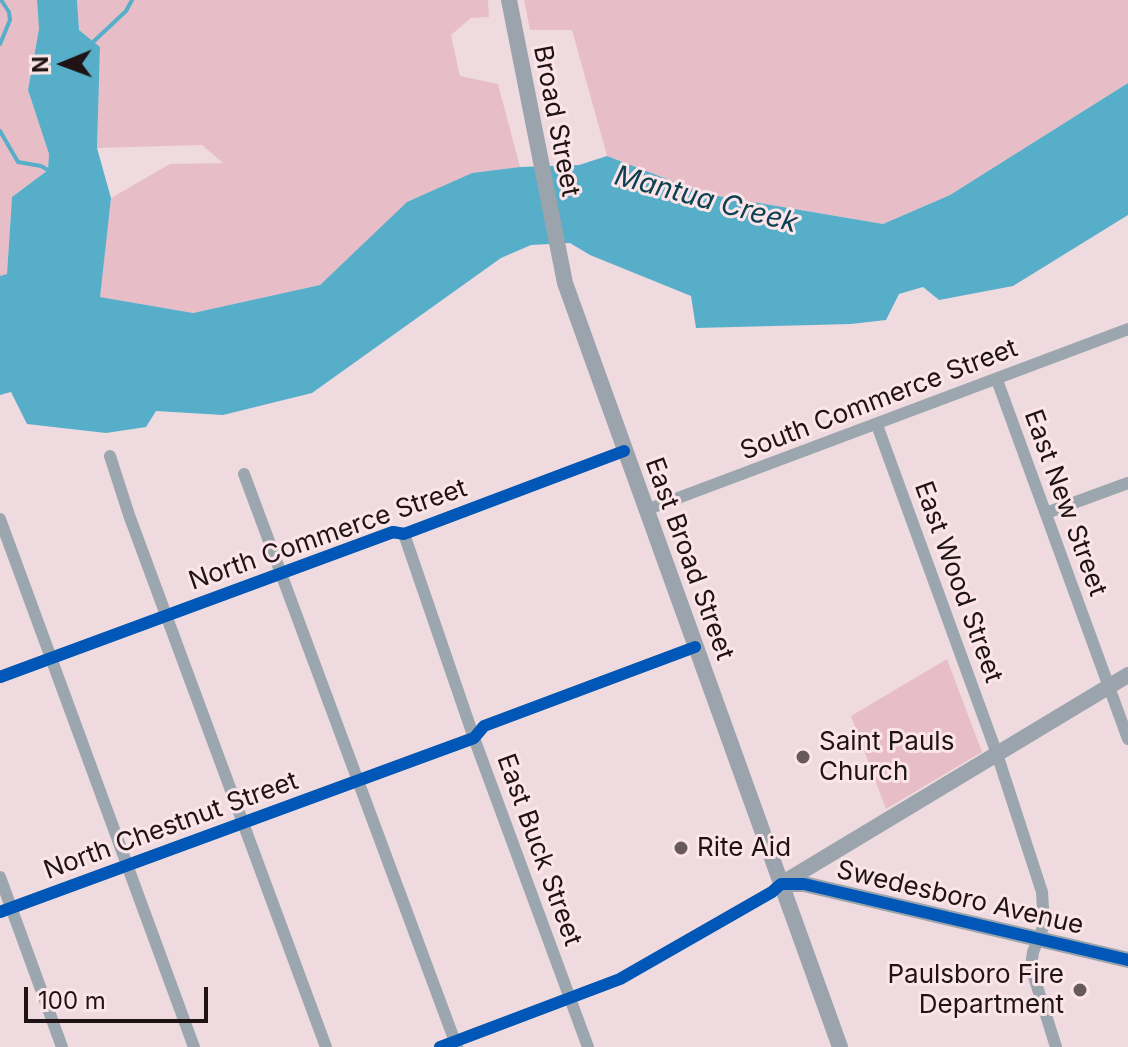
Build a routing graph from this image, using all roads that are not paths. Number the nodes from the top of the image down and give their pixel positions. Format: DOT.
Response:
graph roads {
  1 [pos="509,0"];
  2 [pos="557,250"];
  3 [pos="1128,329"];
  4 [pos="997,380"];
  5 [pos="877,425"];
  6 [pos="624,451"];
  7 [pos="110,456"];
  8 [pos="244,474"];
  9 [pos="1128,483"];
  10 [pos="646,510"];
  11 [pos="1046,513"];
  12 [pos="0,519"];
  13 [pos="404,534"];
  14 [pos="281,573"];
  15 [pos="166,616"];
  16 [pos="695,647"];
  17 [pos="51,658"];
  18 [pos="1128,675"];
  19 [pos="0,677"];
  20 [pos="1109,686"];
  21 [pos="474,738"];
  22 [pos="1128,739"];
  23 [pos="997,754"];
  24 [pos="358,781"];
  25 [pos="244,823"];
  26 [pos="127,865"];
  27 [pos="0,877"];
  28 [pos="781,884"];
  29 [pos="6,910"];
  30 [pos="1038,939"];
  31 [pos="1128,960"];
  32 [pos="570,999"];
  33 [pos="456,1044"];
  34 [pos="62,1047"];
  35 [pos="194,1047"];
  36 [pos="326,1047"];
  37 [pos="440,1047"];
  38 [pos="588,1047"];
  39 [pos="840,1047"];
  40 [pos="1056,1047"];
  1 -- 2 [label="main road, Broad Street"];
  2 -- 6 [label="main road, East Broad Street"];
  3 -- 4 [label="street, South Commerce Street"];
  4 -- 5 [label="street, South Commerce Street"];
  4 -- 11 [label="street, East New Street"];
  5 -- 10 [label="street, South Commerce Street"];
  5 -- 23 [label="street, East Wood Street"];
  6 -- 10 [label="main road, East Broad Street"];
  6 -- 13 [label="street, North Commerce Street"];
  7 -- 15 [label="street"];
  8 -- 14 [label="street"];
  9 -- 11 [label="street"];
  10 -- 16 [label="main road, East Broad Street"];
  11 -- 20 [label="street, East New Street"];
  12 -- 17 [label="street"];
  13 -- 14 [label="street, North Commerce Street"];
  13 -- 21 [label="street, East Buck Street"];
  14 -- 15 [label="street, North Commerce Street"];
  14 -- 24 [label="street"];
  15 -- 17 [label="street, North Commerce Street"];
  15 -- 25 [label="street"];
  16 -- 21 [label="street, North Chestnut Street"];
  16 -- 28 [label="main road, East Broad Street"];
  17 -- 19 [label="street, North Commerce Street"];
  17 -- 26 [label="street"];
  18 -- 20 [label="main road"];
  20 -- 22 [label="street, East New Street"];
  20 -- 23 [label="main road"];
  21 -- 24 [label="street, North Chestnut Street"];
  21 -- 32 [label="street, East Buck Street"];
  23 -- 28 [label="main road"];
  23 -- 30 [label="street, East Wood Street"];
  24 -- 25 [label="street, North Chestnut Street"];
  24 -- 33 [label="street"];
  25 -- 26 [label="street, North Chestnut Street"];
  25 -- 36 [label="street"];
  26 -- 29 [label="street, North Chestnut Street"];
  26 -- 35 [label="street"];
  27 -- 29 [label="street"];
  28 -- 30 [label="main road, Swedesboro Avenue"];
  28 -- 32 [label="street"];
  28 -- 39 [label="main road, East Broad Street"];
  29 -- 34 [label="street"];
  30 -- 31 [label="main road, Swedesboro Avenue"];
  30 -- 40 [label="street, East Wood Street"];
  32 -- 33 [label="street"];
  32 -- 38 [label="street, East Buck Street"];
  33 -- 37 [label="street"];
}
